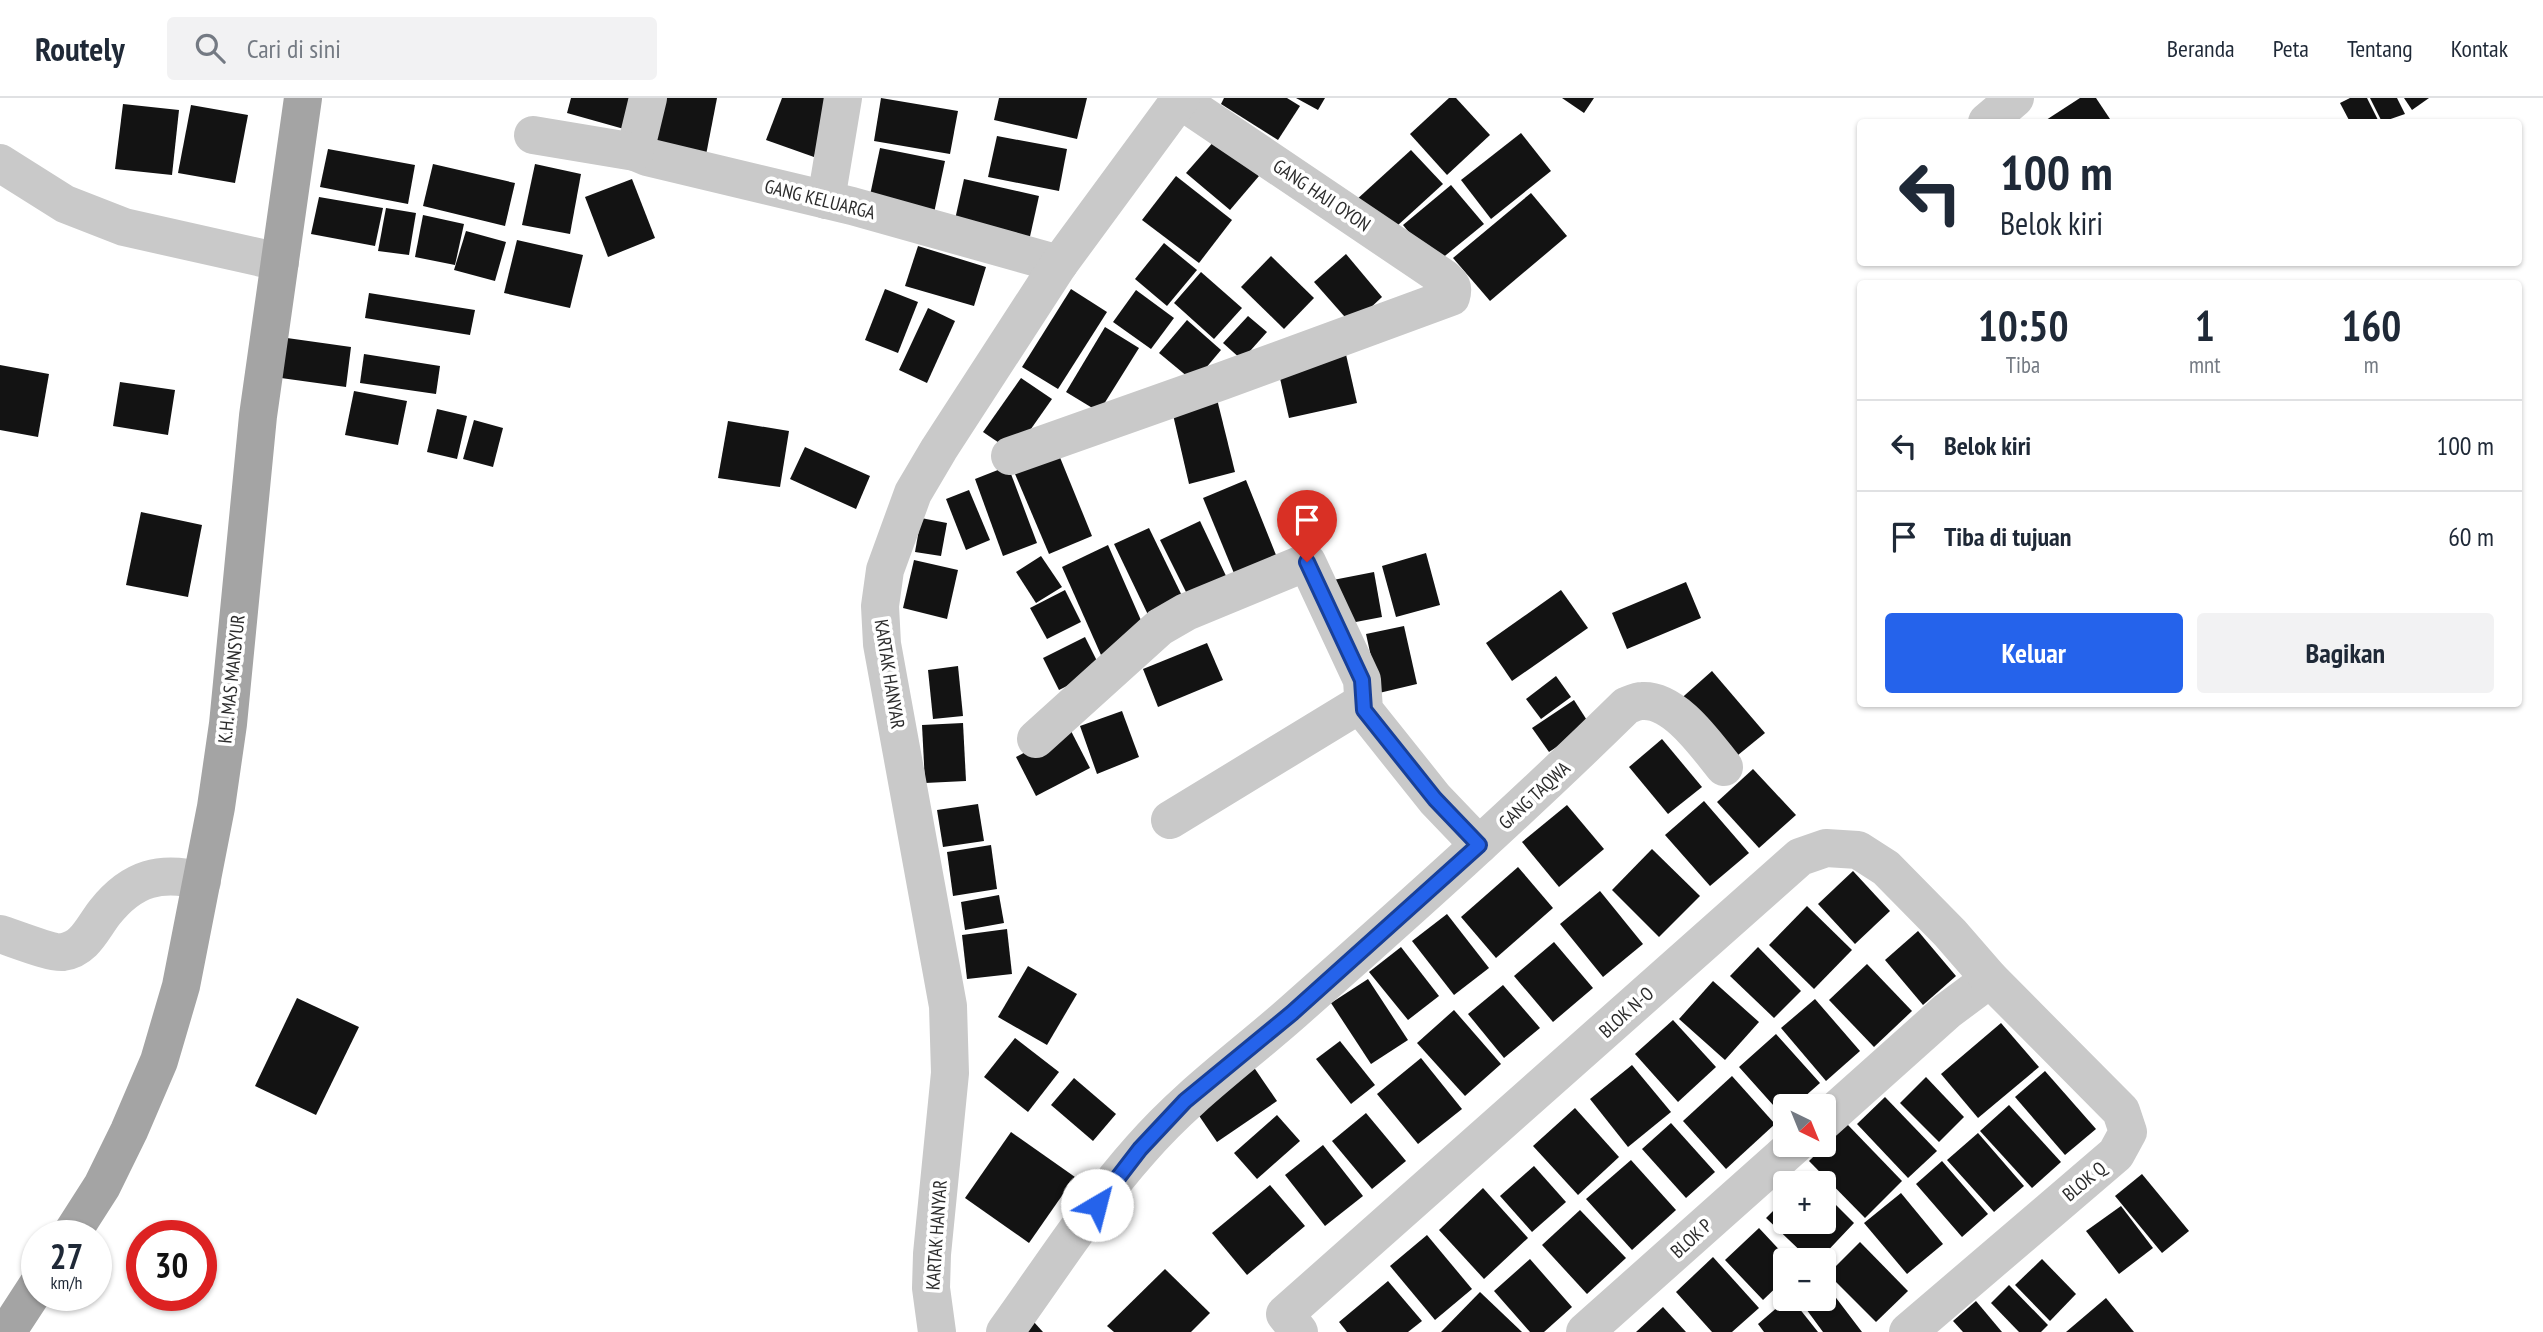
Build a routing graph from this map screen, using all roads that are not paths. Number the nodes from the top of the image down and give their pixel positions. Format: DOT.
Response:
graph roads {
  1 [pos="303,98"];
  2 [pos="648,98"];
  3 [pos="843,98"];
  4 [pos="2015,98"];
  5 [pos="1181,99"];
  6 [pos="1990,119"];
  7 [pos="533,135"];
  8 [pos="635,152"];
  9 [pos="0,163"];
  10 [pos="826,200"];
  11 [pos="280,262"];
  12 [pos="1059,264"];
  13 [pos="1010,456"];
  14 [pos="1362,704"];
  15 [pos="1036,739"];
  16 [pos="1724,767"];
  17 [pos="1170,820"];
  18 [pos="1479,845"];
  19 [pos="202,881"];
  20 [pos="0,934"];
  21 [pos="1990,979"];
  22 [pos="1836,1110"];
  23 [pos="1782,1157"];
  24 [pos="80,1220"];
  25 [pos="21,1311"];
  26 [pos="1280,1326"];
  27 [pos="7,1332"];
  28 [pos="937,1332"];
  29 [pos="1005,1332"];
  30 [pos="1586,1332"];
  31 [pos="1908,1332"];
  1 -- 11 [label="main road, K.H. MAS MANSYUR"];
  2 -- 8 [label="street"];
  3 -- 10 [label="street"];
  4 -- 6 [label="street"];
  5 -- 12 [label="street, KARTAK HANYAR"];
  5 -- 13 [label="street, GANG HAJI OYON"];
  7 -- 8 [label="street, GANG KELUARGA"];
  8 -- 10 [label="street, GANG KELUARGA"];
  9 -- 11 [label="street"];
  10 -- 12 [label="street, GANG KELUARGA"];
  11 -- 19 [label="main road, K.H. MAS MANSYUR"];
  12 -- 28 [label="street, KARTAK HANYAR"];
  14 -- 15 [label="street"];
  14 -- 17 [label="street"];
  14 -- 18 [label="street"];
  16 -- 18 [label="street, GANG TAQWA"];
  18 -- 29 [label="street, GANG TAQWA"];
  19 -- 20 [label="street"];
  19 -- 24 [label="main road, K.H. MAS MANSYUR"];
  21 -- 22 [label="street"];
  21 -- 26 [label="street, BLOK N-O"];
  21 -- 31 [label="street, BLOK Q"];
  23 -- 30 [label="street, BLOK P"];
  25 -- 27 [label="main road"];
}
